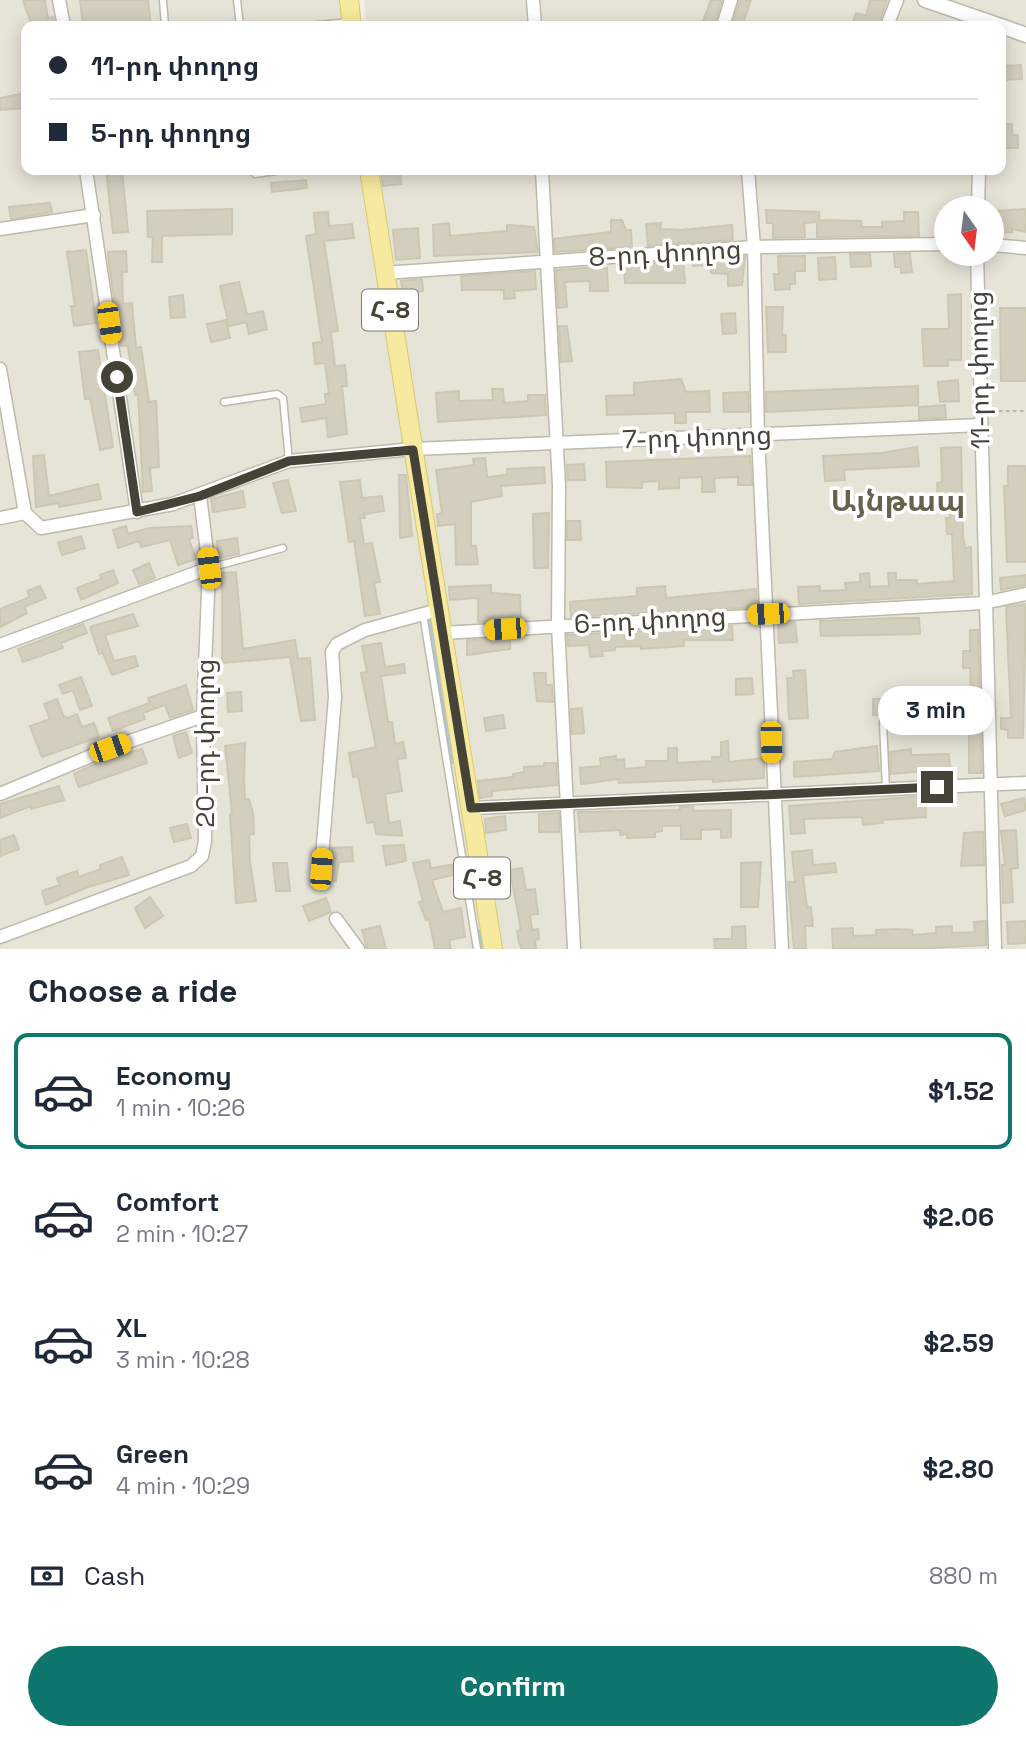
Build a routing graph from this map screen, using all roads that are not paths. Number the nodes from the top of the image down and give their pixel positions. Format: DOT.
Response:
graph roads {
  1 [pos="59,0"];
  2 [pos="163,0"];
  3 [pos="237,0"];
  4 [pos="349,0"];
  5 [pos="533,0"];
  6 [pos="731,0"];
  7 [pos="897,0"];
  8 [pos="925,0"];
  9 [pos="63,21"];
  10 [pos="165,21"];
  11 [pos="239,21"];
  12 [pos="352,21"];
  13 [pos="535,21"];
  14 [pos="725,21"];
  15 [pos="889,21"];
  16 [pos="978,21"];
  17 [pos="1006,28"];
  18 [pos="1026,35"];
  19 [pos="87,175"];
  20 [pos="370,175"];
  21 [pos="542,175"];
  22 [pos="749,175"];
  23 [pos="979,175"];
  24 [pos="978,196"];
  25 [pos="94,215"];
  26 [pos="0,229"];
  27 [pos="934,244"];
  28 [pos="1004,246"];
  29 [pos="754,247"];
  30 [pos="1026,248"];
  31 [pos="546,260"];
  32 [pos="977,266"];
  33 [pos="384,273"];
  34 [pos="0,369"];
  35 [pos="224,402"];
  36 [pos="981,425"];
  37 [pos="758,435"];
  38 [pos="555,443"];
  39 [pos="413,450"];
  40 [pos="289,461"];
  41 [pos="200,496"];
  42 [pos="137,512"];
  43 [pos="25,513"];
  44 [pos="0,517"];
  45 [pos="283,548"];
  46 [pos="209,568"];
  47 [pos="1026,594"];
  48 [pos="984,603"];
  49 [pos="430,612"];
  50 [pos="768,614"];
  51 [pos="558,625"];
  52 [pos="441,633"];
  53 [pos="0,645"];
  54 [pos="203,716"];
  55 [pos="883,722"];
  56 [pos="1026,783"];
  57 [pos="988,785"];
  58 [pos="886,789"];
  59 [pos="0,793"];
  60 [pos="772,794"];
  61 [pos="566,802"];
  62 [pos="452,808"];
  63 [pos="471,808"];
  64 [pos="321,869"];
  65 [pos="335,919"];
  66 [pos="481,921"];
  67 [pos="0,937"];
  68 [pos="358,949"];
  69 [pos="477,949"];
  70 [pos="493,949"];
  71 [pos="574,949"];
  72 [pos="782,949"];
  73 [pos="995,949"];
  1 -- 9 [label="street"];
  2 -- 10 [label="lane"];
  3 -- 11 [label="lane"];
  4 -- 12 [label="main road"];
  5 -- 13 [label="street"];
  6 -- 14 [label="street"];
  7 -- 15 [label="street"];
  8 -- 16 [label="street"];
  17 -- 18 [label="street"];
  19 -- 25 [label="street"];
  20 -- 33 [label="main road, Հ-8"];
  21 -- 31 [label="street"];
  22 -- 29 [label="street"];
  23 -- 24 [label="street"];
  25 -- 26 [label="street"];
  25 -- 42 [label="street"];
  27 -- 29 [label="street, 8-րդ փողոց"];
  28 -- 30 [label="street"];
  29 -- 31 [label="street, 8-րդ փողոց"];
  29 -- 37 [label="street"];
  31 -- 33 [label="street, 8-րդ փողոց"];
  31 -- 38 [label="street"];
  32 -- 36 [label="street, 11-րդ փողոց"];
  33 -- 39 [label="main road, Հ-8"];
  34 -- 43 [label="street"];
  35 -- 40 [label="lane"];
  36 -- 37 [label="street, 7-րդ փողոց"];
  36 -- 48 [label="street, 11-րդ փողոց"];
  37 -- 38 [label="street, 7-րդ փողոց"];
  37 -- 50 [label="street"];
  38 -- 39 [label="street, 7-րդ փողոց"];
  38 -- 51 [label="street"];
  39 -- 40 [label="street"];
  39 -- 49 [label="main road, Հ-8"];
  40 -- 41 [label="street"];
  41 -- 42 [label="street"];
  41 -- 46 [label="street, 20-րդ փողոց"];
  42 -- 43 [label="street"];
  43 -- 44 [label="street"];
  45 -- 46 [label="lane"];
  46 -- 53 [label="street"];
  46 -- 54 [label="street, 20-րդ փողոց"];
  47 -- 48 [label="street, 6-րդ փողոց"];
  48 -- 50 [label="street, 6-րդ փողոց"];
  48 -- 57 [label="street, 11-րդ փողոց"];
  49 -- 52 [label="main road, Հ-8"];
  49 -- 62 [label="lane"];
  49 -- 64 [label="street"];
  50 -- 51 [label="street, 6-րդ փողոց"];
  50 -- 60 [label="street"];
  51 -- 52 [label="street, 6-րդ փողոց"];
  51 -- 61 [label="street"];
  52 -- 63 [label="main road, Հ-8"];
  54 -- 59 [label="street"];
  54 -- 67 [label="street, 20-րդ փողոց"];
  55 -- 58 [label="lane"];
  56 -- 57 [label="street"];
  57 -- 58 [label="street"];
  57 -- 73 [label="street, 11-րդ փողոց"];
  58 -- 60 [label="street"];
  60 -- 61 [label="street"];
  60 -- 72 [label="street"];
  61 -- 63 [label="street"];
  61 -- 71 [label="street"];
  62 -- 63 [label="lane"];
  62 -- 66 [label="lane"];
  63 -- 66 [label="main road, Հ-8"];
  65 -- 68 [label="street"];
  66 -- 69 [label="lane"];
  66 -- 70 [label="main road, Հ-8"];
}
